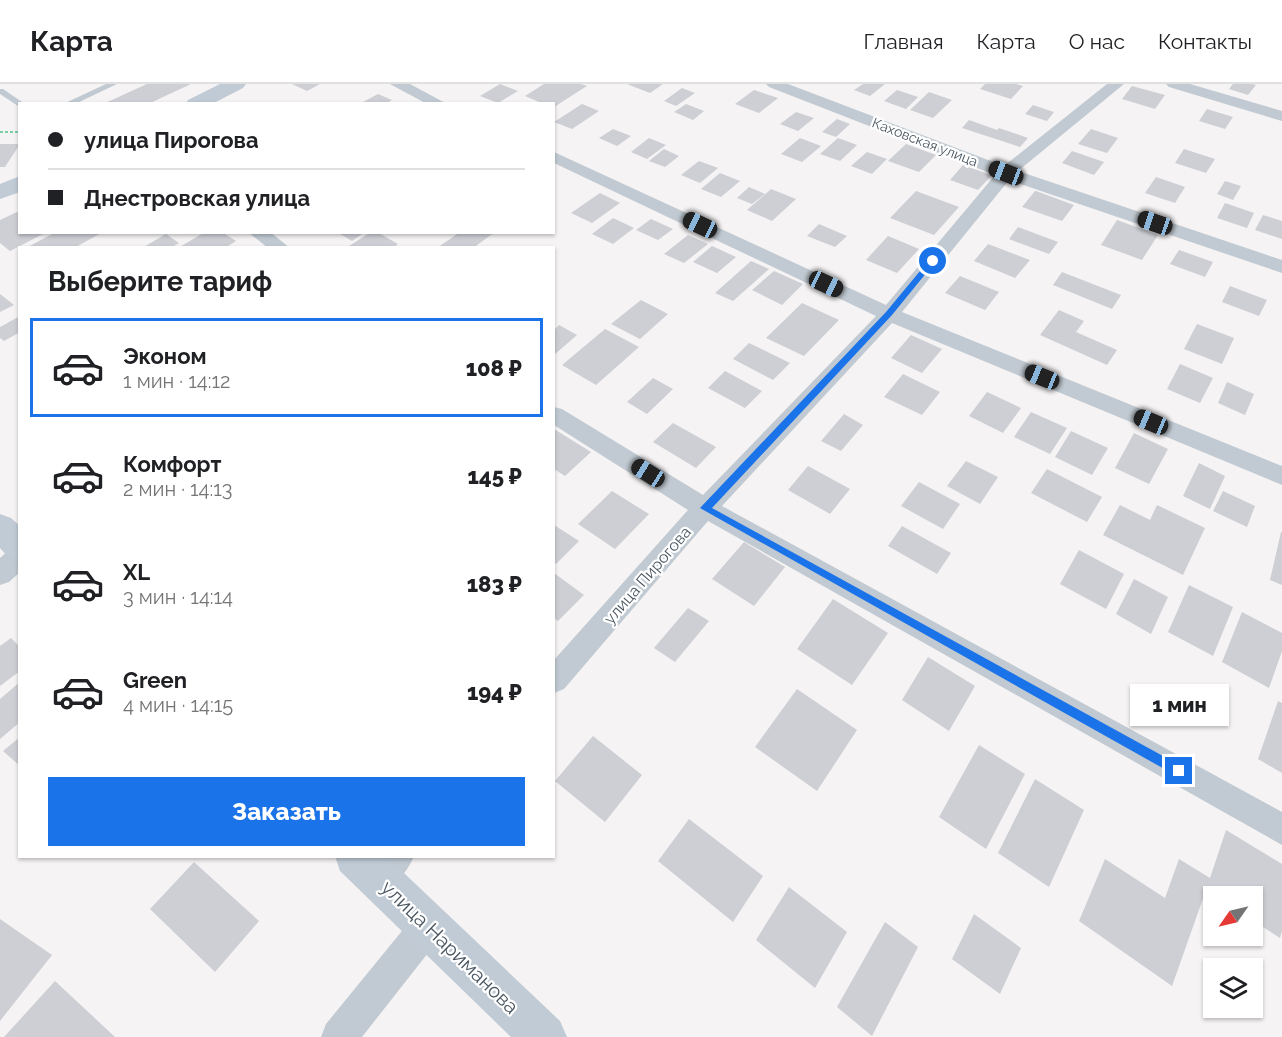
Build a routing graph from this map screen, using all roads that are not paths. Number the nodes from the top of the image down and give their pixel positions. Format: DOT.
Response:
graph roads {
  1 [pos="112,84"];
  2 [pos="236,84"];
  3 [pos="398,84"];
  4 [pos="774,84"];
  5 [pos="1116,84"];
  6 [pos="1174,84"];
  7 [pos="0,91"];
  8 [pos="18,102"];
  9 [pos="72,102"];
  10 [pos="199,102"];
  11 [pos="436,102"];
  12 [pos="1282,116"];
  13 [pos="555,157"];
  14 [pos="1006,173"];
  15 [pos="18,184"];
  16 [pos="0,192"];
  17 [pos="260,234"];
  18 [pos="278,246"];
  19 [pos="1282,267"];
  20 [pos="889,314"];
  21 [pos="555,416"];
  22 [pos="1282,477"];
  23 [pos="705,508"];
  24 [pos="0,527"];
  25 [pos="18,545"];
  26 [pos="18,558"];
  27 [pos="0,574"];
  28 [pos="555,679"];
  29 [pos="1282,829"];
  30 [pos="377,864"];
  31 [pos="427,927"];
  32 [pos="339,1037"];
  33 [pos="544,1037"];
  1 -- 9 [label="lane"];
  2 -- 10 [label="street"];
  3 -- 11 [label="street"];
  4 -- 14 [label="street, Каховская улица"];
  5 -- 14 [label="street, улица Пирогова"];
  6 -- 12 [label="street"];
  7 -- 8 [label="lane"];
  13 -- 20 [label="street"];
  14 -- 19 [label="street, Каховская улица"];
  14 -- 20 [label="street, улица Пирогова"];
  15 -- 16 [label="street"];
  17 -- 18 [label="street"];
  20 -- 22 [label="street"];
  20 -- 23 [label="street, улица Пирогова"];
  21 -- 23 [label="street"];
  23 -- 28 [label="street, улица Пирогова"];
  23 -- 29 [label="street"];
  24 -- 25 [label="street"];
  26 -- 27 [label="street"];
  30 -- 31 [label="street, улица Нариманова"];
  31 -- 32 [label="street"];
  31 -- 33 [label="street, улица Нариманова"];
}
